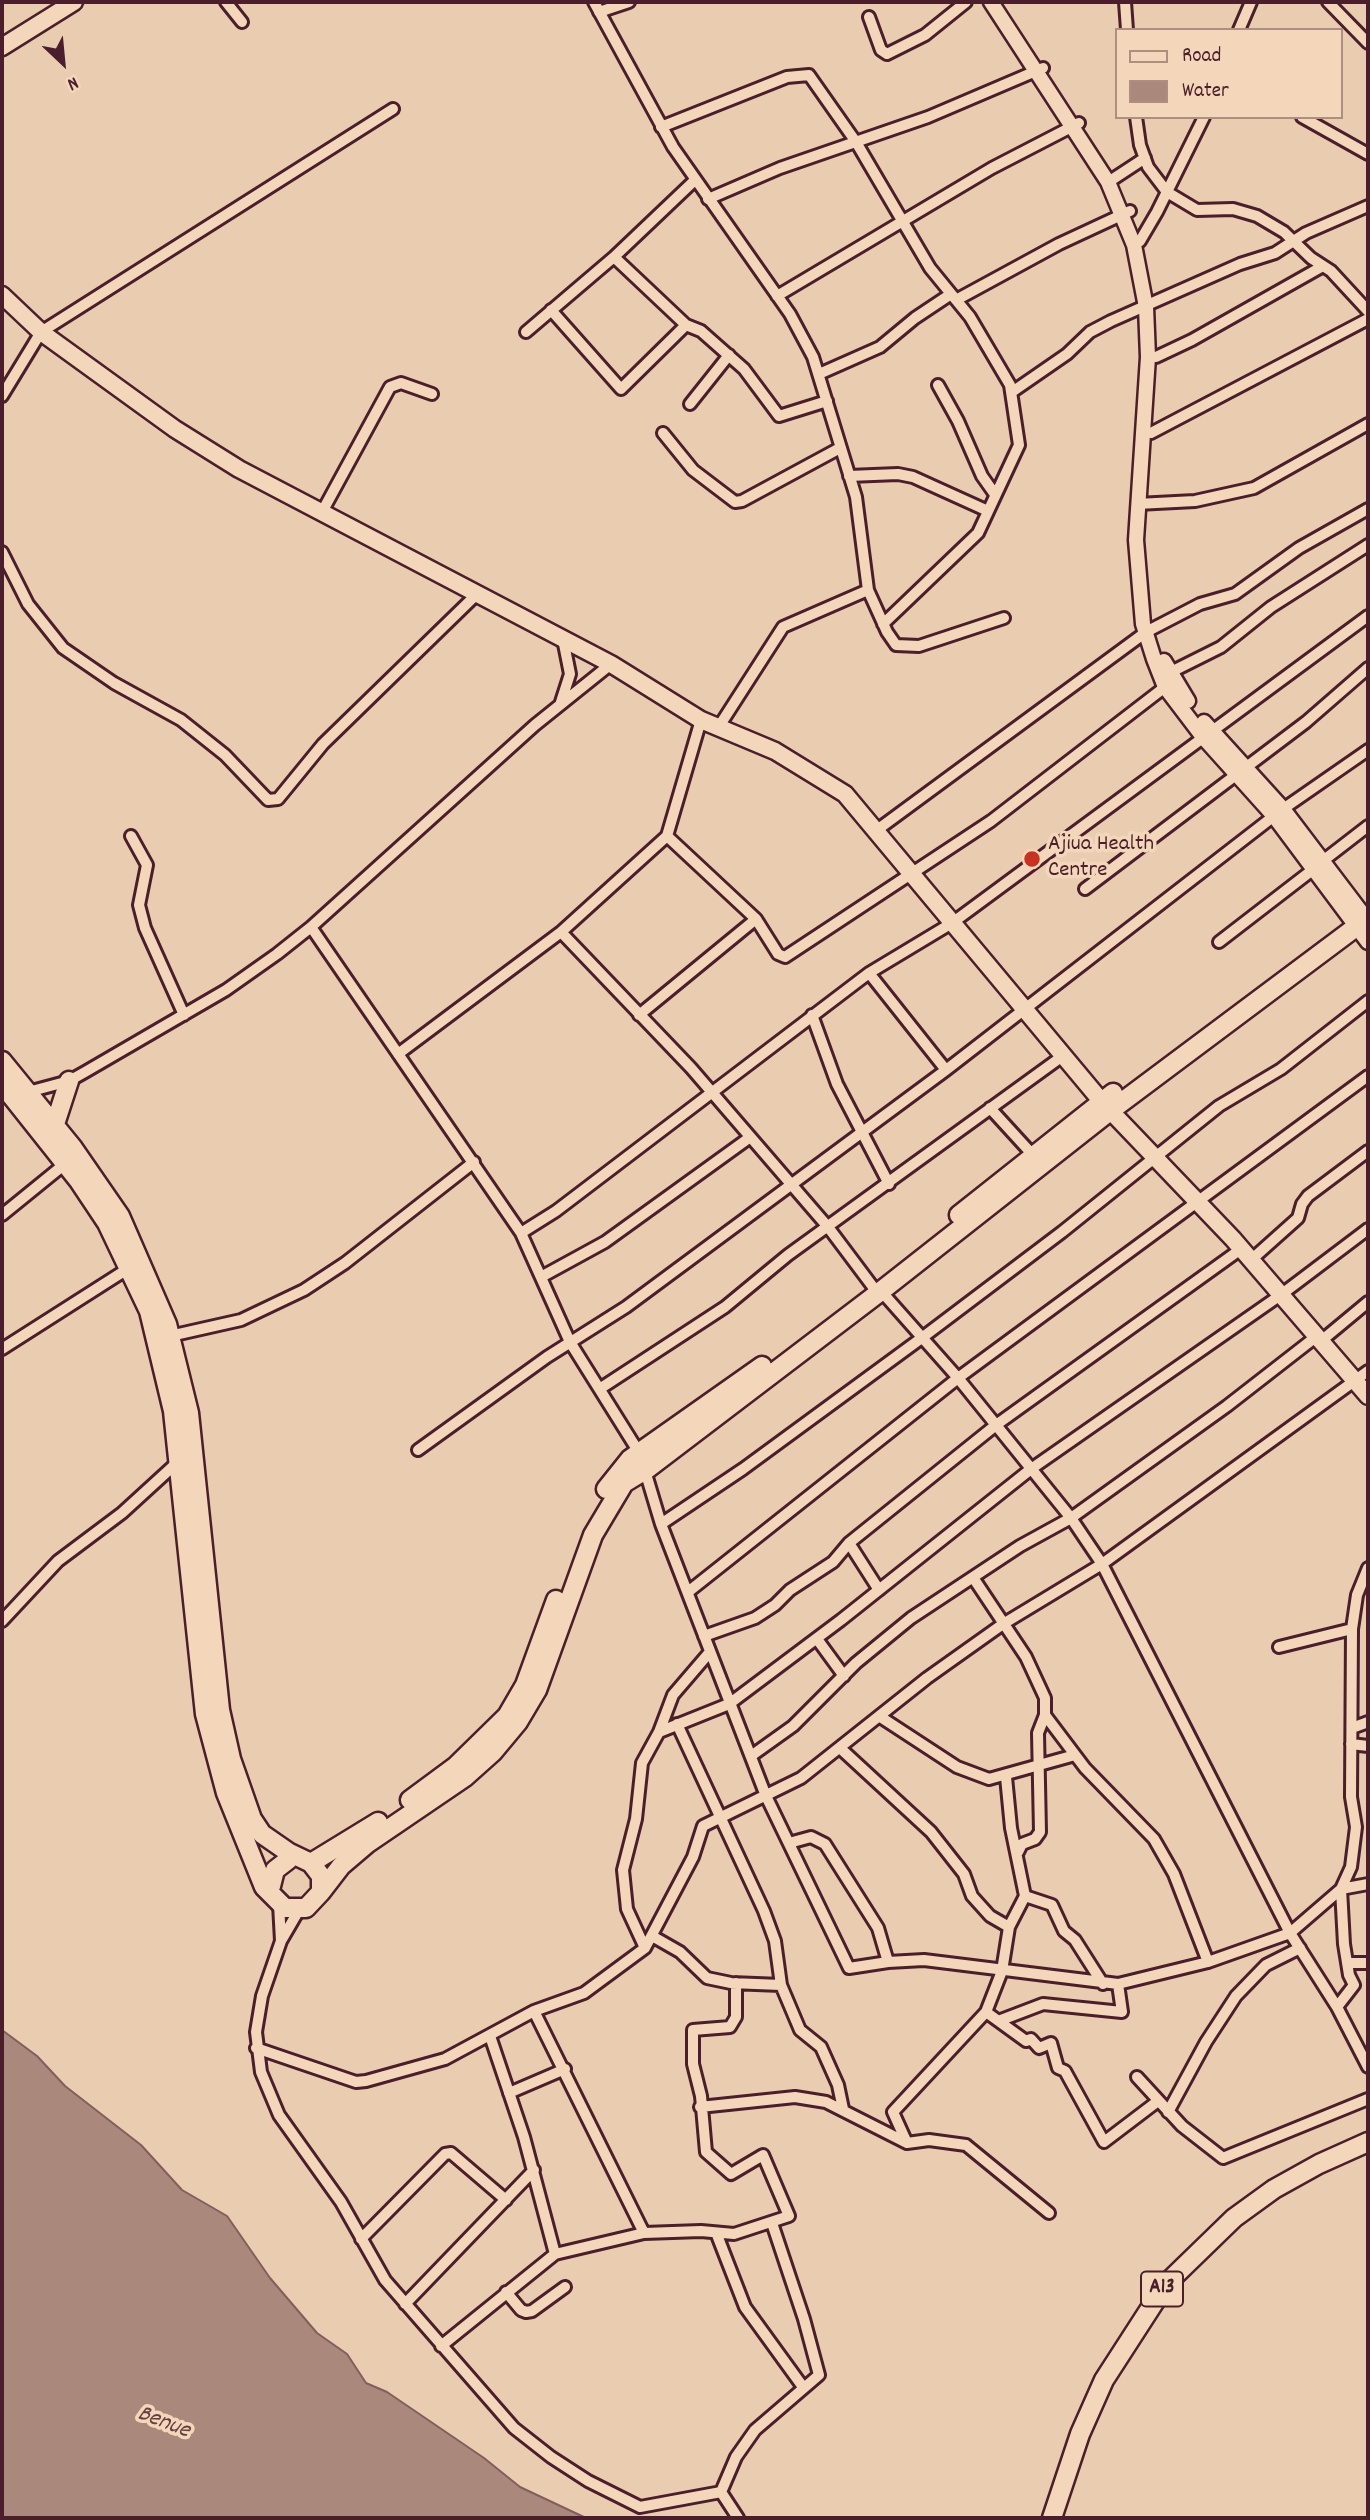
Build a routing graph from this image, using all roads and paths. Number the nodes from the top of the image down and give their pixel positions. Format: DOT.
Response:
graph roads {
  1 [pos="74,2"];
  2 [pos="226,2"];
  3 [pos="629,2"];
  4 [pos="966,2"];
  5 [pos="991,2"];
  6 [pos="1001,2"];
  7 [pos="1125,2"];
  8 [pos="1251,2"];
  9 [pos="1328,2"];
  10 [pos="596,7"];
  11 [pos="869,17"];
  12 [pos="242,22"];
  13 [pos="1127,28"];
  14 [pos="1240,28"];
  15 [pos="1368,43"];
  16 [pos="2,47"];
  17 [pos="1040,70"];
  18 [pos="393,109"];
  19 [pos="1136,119"];
  20 [pos="1203,119"];
  21 [pos="1305,119"];
  22 [pos="1075,124"];
  23 [pos="661,127"];
  24 [pos="856,142"];
  25 [pos="1368,154"];
  26 [pos="1144,158"];
  27 [pos="1113,178"];
  28 [pos="695,180"];
  29 [pos="1167,192"];
  30 [pos="708,199"];
  31 [pos="1368,206"];
  32 [pos="1127,212"];
  33 [pos="905,220"];
  34 [pos="1293,240"];
  35 [pos="1138,243"];
  36 [pos="614,257"];
  37 [pos="1323,266"];
  38 [pos="2,295"];
  39 [pos="777,296"];
  40 [pos="954,297"];
  41 [pos="1150,305"];
  42 [pos="551,310"];
  43 [pos="1368,312"];
  44 [pos="1368,319"];
  45 [pos="686,325"];
  46 [pos="41,332"];
  47 [pos="526,332"];
  48 [pos="729,355"];
  49 [pos="1156,357"];
  50 [pos="819,374"];
  51 [pos="938,385"];
  52 [pos="1012,392"];
  53 [pos="432,394"];
  54 [pos="2,396"];
  55 [pos="827,401"];
  56 [pos="690,404"];
  57 [pos="1368,424"];
  58 [pos="663,433"];
  59 [pos="1151,433"];
  60 [pos="841,447"];
  61 [pos="849,476"];
  62 [pos="994,493"];
  63 [pos="1141,504"];
  64 [pos="1368,509"];
  65 [pos="988,511"];
  66 [pos="322,512"];
  67 [pos="1368,545"];
  68 [pos="2,552"];
  69 [pos="867,590"];
  70 [pos="478,593"];
  71 [pos="1368,616"];
  72 [pos="1004,618"];
  73 [pos="883,624"];
  74 [pos="1150,631"];
  75 [pos="563,639"];
  76 [pos="611,664"];
  77 [pos="1368,668"];
  78 [pos="1167,680"];
  79 [pos="560,705"];
  80 [pos="701,720"];
  81 [pos="718,728"];
  82 [pos="1207,734"];
  83 [pos="1368,750"];
  84 [pos="1242,771"];
  85 [pos="1279,813"];
  86 [pos="1368,825"];
  87 [pos="877,830"];
  88 [pos="131,836"];
  89 [pos="667,836"];
  90 [pos="1319,864"];
  91 [pos="912,875"];
  92 [pos="1085,889"];
  93 [pos="1363,916"];
  94 [pos="756,919"];
  95 [pos="952,923"];
  96 [pos="311,927"];
  97 [pos="561,932"];
  98 [pos="1219,942"];
  99 [pos="1368,943"];
  100 [pos="869,973"];
  101 [pos="1368,1001"];
  102 [pos="1026,1008"];
  103 [pos="184,1015"];
  104 [pos="639,1015"];
  105 [pos="812,1015"];
  106 [pos="398,1054"];
  107 [pos="1064,1055"];
  108 [pos="2,1061"];
  109 [pos="946,1070"];
  110 [pos="1368,1076"];
  111 [pos="69,1081"];
  112 [pos="2,1084"];
  113 [pos="711,1091"];
  114 [pos="28,1092"];
  115 [pos="1106,1106"];
  116 [pos="990,1108"];
  117 [pos="55,1124"];
  118 [pos="861,1130"];
  119 [pos="749,1138"];
  120 [pos="1368,1151"];
  121 [pos="1032,1154"];
  122 [pos="1155,1157"];
  123 [pos="474,1162"];
  124 [pos="66,1163"];
  125 [pos="789,1183"];
  126 [pos="889,1184"];
  127 [pos="1199,1202"];
  128 [pos="2,1215"];
  129 [pos="828,1227"];
  130 [pos="1368,1229"];
  131 [pos="521,1233"];
  132 [pos="1246,1254"];
  133 [pos="129,1268"];
  134 [pos="541,1278"];
  135 [pos="877,1289"];
  136 [pos="1282,1294"];
  137 [pos="1368,1302"];
  138 [pos="170,1336"];
  139 [pos="923,1337"];
  140 [pos="1319,1338"];
  141 [pos="570,1342"];
  142 [pos="2,1349"];
  143 [pos="1362,1376"];
  144 [pos="958,1378"];
  145 [pos="601,1388"];
  146 [pos="1368,1396"];
  147 [pos="996,1425"];
  148 [pos="418,1450"];
  149 [pos="180,1460"];
  150 [pos="643,1461"];
  151 [pos="1031,1469"];
  152 [pos="1071,1518"];
  153 [pos="662,1524"];
  154 [pos="849,1543"];
  155 [pos="1102,1564"];
  156 [pos="1367,1574"];
  157 [pos="974,1578"];
  158 [pos="879,1590"];
  159 [pos="688,1592"];
  160 [pos="2,1621"];
  161 [pos="1003,1624"];
  162 [pos="1352,1629"];
  163 [pos="705,1636"];
  164 [pos="817,1639"];
  165 [pos="1279,1647"];
  166 [pos="709,1653"];
  167 [pos="844,1676"];
  168 [pos="729,1704"];
  169 [pos="1045,1715"];
  170 [pos="879,1716"];
  171 [pos="1368,1722"];
  172 [pos="677,1724"];
  173 [pos="1352,1728"];
  174 [pos="659,1732"];
  175 [pos="1351,1744"];
  176 [pos="1368,1746"];
  177 [pos="840,1748"];
  178 [pos="1075,1755"];
  179 [pos="751,1756"];
  180 [pos="1037,1767"];
  181 [pos="1006,1777"];
  182 [pos="766,1796"];
  183 [pos="720,1818"];
  184 [pos="1368,1826"];
  185 [pos="1356,1827"];
  186 [pos="789,1843"];
  187 [pos="288,1852"];
  188 [pos="1018,1852"];
  189 [pos="311,1863"];
  190 [pos="1368,1884"];
  191 [pos="264,1887"];
  192 [pos="1341,1889"];
  193 [pos="321,1892"];
  194 [pos="1024,1896"];
  195 [pos="279,1904"];
  196 [pos="299,1910"];
  197 [pos="1009,1927"];
  198 [pos="1290,1933"];
  199 [pos="652,1936"];
  200 [pos="281,1941"];
  201 [pos="645,1948"];
  202 [pos="1300,1948"];
  203 [pos="888,1962"];
  204 [pos="1208,1962"];
  205 [pos="1348,1963"];
  206 [pos="1368,1963"];
  207 [pos="1002,1971"];
  208 [pos="736,1983"];
  209 [pos="1103,1984"];
  210 [pos="1118,1984"];
  211 [pos="781,1985"];
  212 [pos="1338,2007"];
  213 [pos="534,2011"];
  214 [pos="986,2012"];
  215 [pos="1001,2020"];
  216 [pos="490,2036"];
  217 [pos="256,2048"];
  218 [pos="1368,2067"];
  219 [pos="565,2069"];
  220 [pos="1137,2077"];
  221 [pos="509,2093"];
  222 [pos="1368,2099"];
  223 [pos="1158,2101"];
  224 [pos="700,2107"];
  225 [pos="843,2109"];
  226 [pos="1168,2112"];
  227 [pos="907,2143"];
  228 [pos="1368,2143"];
  229 [pos="534,2170"];
  230 [pos="506,2200"];
  231 [pos="1049,2213"];
  232 [pos="772,2223"];
  233 [pos="644,2233"];
  234 [pos="717,2235"];
  235 [pos="361,2239"];
  236 [pos="555,2254"];
  237 [pos="565,2287"];
  238 [pos="506,2292"];
  239 [pos="405,2304"];
  240 [pos="441,2346"];
  241 [pos="803,2387"];
  242 [pos="721,2492"];
  243 [pos="738,2518"];
  244 [pos="1052,2518"];
  1 -- 16 [label="main road"];
  2 -- 12 [label="street"];
  3 -- 10 [label="street"];
  4 -- 11 [label="street"];
  5 -- 17 [label="street"];
  6 -- 17 [label="street"];
  7 -- 13 [label="street"];
  8 -- 14 [label="street"];
  9 -- 15 [label="street"];
  10 -- 23 [label="street"];
  17 -- 22 [label="street"];
  17 -- 24 [label="street"];
  18 -- 46 [label="street"];
  19 -- 26 [label="street"];
  20 -- 29 [label="street"];
  21 -- 25 [label="street"];
  22 -- 27 [label="street"];
  22 -- 32 [label="street"];
  22 -- 33 [label="street"];
  23 -- 24 [label="street"];
  23 -- 28 [label="street"];
  24 -- 30 [label="street"];
  24 -- 33 [label="street"];
  26 -- 27 [label="street"];
  26 -- 29 [label="street"];
  27 -- 32 [label="street"];
  28 -- 30 [label="street"];
  28 -- 36 [label="street"];
  29 -- 34 [label="street"];
  29 -- 35 [label="street"];
  30 -- 39 [label="street"];
  31 -- 34 [label="street"];
  32 -- 35 [label="street"];
  32 -- 40 [label="street"];
  33 -- 39 [label="street"];
  33 -- 40 [label="street"];
  34 -- 37 [label="street"];
  34 -- 41 [label="street"];
  35 -- 41 [label="street"];
  36 -- 42 [label="street"];
  36 -- 45 [label="street"];
  37 -- 43 [label="street"];
  37 -- 49 [label="street"];
  38 -- 46 [label="main road"];
  39 -- 50 [label="street"];
  40 -- 50 [label="street"];
  40 -- 52 [label="street"];
  41 -- 49 [label="street"];
  41 -- 52 [label="street"];
  41 -- 63 [label="street"];
  42 -- 45 [label="street"];
  42 -- 47 [label="street"];
  44 -- 59 [label="street"];
  45 -- 48 [label="street"];
  46 -- 54 [label="street"];
  46 -- 66 [label="main road"];
  48 -- 55 [label="street"];
  48 -- 56 [label="street"];
  49 -- 59 [label="street"];
  50 -- 55 [label="street"];
  51 -- 62 [label="street"];
  52 -- 62 [label="street"];
  53 -- 66 [label="street"];
  55 -- 60 [label="street"];
  57 -- 63 [label="street"];
  58 -- 60 [label="street"];
  59 -- 63 [label="street"];
  60 -- 61 [label="street"];
  61 -- 65 [label="street"];
  61 -- 69 [label="street"];
  62 -- 65 [label="street"];
  63 -- 74 [label="street"];
  64 -- 74 [label="street"];
  65 -- 73 [label="street"];
  66 -- 70 [label="main road"];
  67 -- 78 [label="street"];
  68 -- 70 [label="street"];
  69 -- 73 [label="street"];
  69 -- 81 [label="street"];
  70 -- 75 [label="main road"];
  71 -- 82 [label="street"];
  72 -- 73 [label="street"];
  74 -- 78 [label="street"];
  74 -- 87 [label="street"];
  75 -- 76 [label="main road"];
  75 -- 79 [label="street"];
  76 -- 79 [label="street"];
  76 -- 80 [label="main road"];
  77 -- 84 [label="street"];
  78 -- 82 [label="street"];
  78 -- 91 [label="street"];
  79 -- 96 [label="street"];
  80 -- 81 [label="main road"];
  80 -- 89 [label="street"];
  81 -- 87 [label="main road"];
  82 -- 84 [label="street"];
  82 -- 95 [label="street"];
  83 -- 85 [label="street"];
  84 -- 85 [label="street"];
  84 -- 92 [label="street"];
  85 -- 90 [label="street"];
  85 -- 102 [label="street"];
  86 -- 90 [label="street"];
  87 -- 91 [label="main road"];
  88 -- 103 [label="street"];
  89 -- 94 [label="street"];
  89 -- 97 [label="street"];
  90 -- 93 [label="street"];
  90 -- 98 [label="street"];
  91 -- 94 [label="street"];
  91 -- 95 [label="main road"];
  93 -- 99 [label="street"];
  93 -- 115 [label="main road"];
  94 -- 104 [label="street"];
  95 -- 100 [label="street"];
  95 -- 102 [label="main road"];
  96 -- 103 [label="street"];
  96 -- 106 [label="street"];
  97 -- 104 [label="street"];
  97 -- 106 [label="street"];
  100 -- 105 [label="street"];
  100 -- 109 [label="street"];
  101 -- 122 [label="street"];
  102 -- 107 [label="main road"];
  102 -- 109 [label="street"];
  103 -- 111 [label="street"];
  104 -- 113 [label="street"];
  105 -- 113 [label="street"];
  105 -- 118 [label="street"];
  106 -- 123 [label="street"];
  107 -- 115 [label="main road"];
  107 -- 116 [label="street"];
  108 -- 114 [label="main road"];
  109 -- 118 [label="street"];
  110 -- 127 [label="street"];
  111 -- 114 [label="street"];
  111 -- 117 [label="main road"];
  112 -- 124 [label="main road"];
  113 -- 119 [label="street"];
  113 -- 131 [label="street"];
  114 -- 117 [label="main road"];
  115 -- 121 [label="main road"];
  115 -- 122 [label="main road"];
  115 -- 135 [label="main road"];
  116 -- 121 [label="street"];
  116 -- 126 [label="street"];
  117 -- 138 [label="main road"];
  118 -- 125 [label="street"];
  118 -- 126 [label="street"];
  119 -- 125 [label="street"];
  119 -- 134 [label="street"];
  120 -- 132 [label="street"];
  121 -- 135 [label="main road"];
  122 -- 127 [label="main road"];
  122 -- 139 [label="street"];
  123 -- 131 [label="street"];
  123 -- 138 [label="street"];
  124 -- 128 [label="street"];
  124 -- 133 [label="main road"];
  125 -- 129 [label="street"];
  125 -- 141 [label="street"];
  126 -- 129 [label="street"];
  127 -- 132 [label="main road"];
  127 -- 144 [label="street"];
  129 -- 135 [label="street"];
  129 -- 145 [label="street"];
  130 -- 136 [label="street"];
  131 -- 134 [label="street"];
  132 -- 136 [label="main road"];
  132 -- 147 [label="street"];
  133 -- 142 [label="street"];
  133 -- 149 [label="main road"];
  134 -- 141 [label="street"];
  135 -- 139 [label="street"];
  135 -- 150 [label="main road"];
  136 -- 140 [label="main road"];
  136 -- 151 [label="street"];
  137 -- 140 [label="street"];
  138 -- 187 [label="main road"];
  139 -- 144 [label="street"];
  139 -- 153 [label="street"];
  140 -- 143 [label="main road"];
  140 -- 152 [label="street"];
  141 -- 145 [label="street"];
  141 -- 148 [label="street"];
  143 -- 146 [label="main road"];
  143 -- 155 [label="street"];
  144 -- 147 [label="street"];
  144 -- 159 [label="street"];
  145 -- 150 [label="street"];
  147 -- 151 [label="street"];
  147 -- 154 [label="street"];
  149 -- 160 [label="street"];
  149 -- 191 [label="main road"];
  150 -- 153 [label="street"];
  150 -- 189 [label="main road"];
  150 -- 193 [label="main road"];
  151 -- 152 [label="street"];
  151 -- 158 [label="street"];
  152 -- 155 [label="street"];
  152 -- 157 [label="street"];
  153 -- 159 [label="street"];
  154 -- 158 [label="street"];
  154 -- 163 [label="street"];
  155 -- 161 [label="street"];
  155 -- 198 [label="street"];
  156 -- 162 [label="street"];
  157 -- 161 [label="street"];
  157 -- 167 [label="street"];
  158 -- 164 [label="street"];
  159 -- 163 [label="street"];
  161 -- 169 [label="street"];
  161 -- 170 [label="street"];
  162 -- 165 [label="street"];
  162 -- 173 [label="street"];
  163 -- 166 [label="street"];
  164 -- 167 [label="street"];
  164 -- 168 [label="street"];
  166 -- 168 [label="street"];
  166 -- 174 [label="street"];
  167 -- 179 [label="street"];
  168 -- 172 [label="street"];
  168 -- 179 [label="street"];
  169 -- 178 [label="street"];
  169 -- 180 [label="street"];
  170 -- 177 [label="street"];
  170 -- 181 [label="street"];
  171 -- 173 [label="street"];
  172 -- 174 [label="street"];
  172 -- 183 [label="street"];
  173 -- 175 [label="street"];
  174 -- 201 [label="street"];
  175 -- 176 [label="street"];
  175 -- 185 [label="street"];
  177 -- 182 [label="street"];
  177 -- 197 [label="street"];
  178 -- 180 [label="street"];
  178 -- 204 [label="street"];
  179 -- 182 [label="street"];
  180 -- 181 [label="street"];
  180 -- 188 [label="street"];
  181 -- 188 [label="street"];
  182 -- 183 [label="street"];
  182 -- 186 [label="street"];
  183 -- 199 [label="street"];
  183 -- 211 [label="street"];
  184 -- 185 [label="street"];
  185 -- 192 [label="street"];
  186 -- 203 [label="street"];
  186 -- 203 [label="street"];
  187 -- 189 [label="main road"];
  187 -- 191 [label="main road"];
  188 -- 194 [label="street"];
  189 -- 193 [label="main road"];
  190 -- 192 [label="street"];
  191 -- 195 [label="main road"];
  192 -- 198 [label="street"];
  192 -- 205 [label="street"];
  193 -- 196 [label="main road"];
  194 -- 197 [label="street"];
  194 -- 209 [label="street"];
  195 -- 196 [label="main road"];
  195 -- 200 [label="street"];
  196 -- 200 [label="street"];
  197 -- 207 [label="street"];
  198 -- 202 [label="street"];
  198 -- 204 [label="street"];
  199 -- 201 [label="street"];
  199 -- 208 [label="street"];
  200 -- 217 [label="street"];
  201 -- 213 [label="street"];
  202 -- 212 [label="street"];
  202 -- 226 [label="street"];
  203 -- 207 [label="street"];
  204 -- 210 [label="street"];
  205 -- 206 [label="street"];
  205 -- 212 [label="street"];
  207 -- 209 [label="street"];
  207 -- 214 [label="street"];
  208 -- 211 [label="street"];
  208 -- 224 [label="street"];
  209 -- 210 [label="street"];
  210 -- 215 [label="street"];
  211 -- 225 [label="street"];
  212 -- 218 [label="street"];
  213 -- 216 [label="street"];
  213 -- 219 [label="street"];
  214 -- 215 [label="street"];
  214 -- 227 [label="street"];
  215 -- 223 [label="street"];
  216 -- 217 [label="street"];
  216 -- 221 [label="street"];
  217 -- 235 [label="street"];
  219 -- 221 [label="street"];
  219 -- 233 [label="street"];
  220 -- 223 [label="street"];
  221 -- 229 [label="street"];
  222 -- 226 [label="street"];
  223 -- 226 [label="street"];
  224 -- 225 [label="street"];
  224 -- 232 [label="street"];
  225 -- 227 [label="street"];
  227 -- 231 [label="street"];
  228 -- 244 [label="main road, A13"];
  229 -- 230 [label="street"];
  229 -- 236 [label="street"];
  230 -- 235 [label="street"];
  230 -- 239 [label="street"];
  232 -- 234 [label="street"];
  232 -- 241 [label="street"];
  233 -- 234 [label="street"];
  233 -- 236 [label="street"];
  234 -- 241 [label="street"];
  235 -- 239 [label="street"];
  236 -- 238 [label="street"];
  237 -- 238 [label="street"];
  238 -- 240 [label="street"];
  239 -- 240 [label="street"];
  240 -- 242 [label="street"];
  241 -- 242 [label="street"];
  242 -- 243 [label="street"];
}
